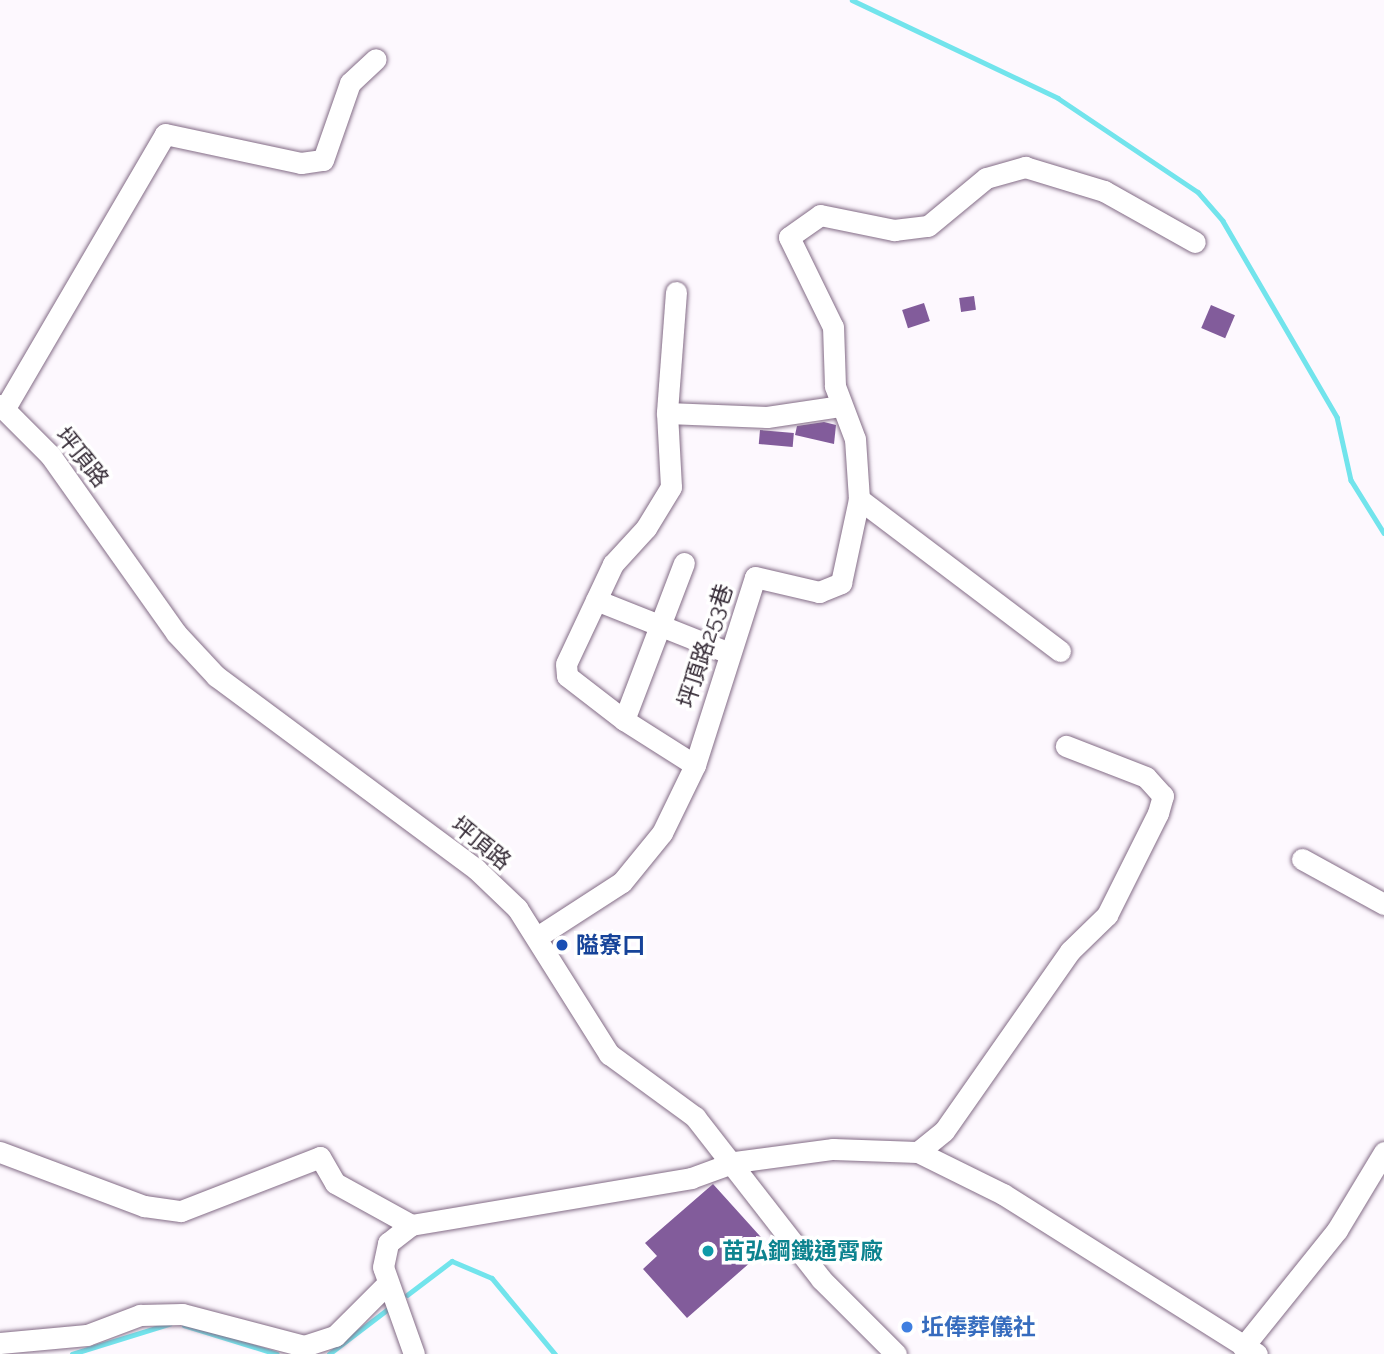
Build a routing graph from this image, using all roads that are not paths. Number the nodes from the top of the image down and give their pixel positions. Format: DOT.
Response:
graph roads {
  1 [pos="376,59"];
  2 [pos="1195,242"];
  3 [pos="676,292"];
  4 [pos="3,407"];
  5 [pos="841,407"];
  6 [pos="667,413"];
  7 [pos="859,499"];
  8 [pos="684,563"];
  9 [pos="596,600"];
  10 [pos="659,628"];
  11 [pos="1060,651"];
  12 [pos="729,653"];
  13 [pos="624,720"];
  14 [pos="1066,746"];
  15 [pos="695,765"];
  16 [pos="1302,859"];
  17 [pos="1384,904"];
  18 [pos="537,937"];
  19 [pos="0,1152"];
  20 [pos="918,1152"];
  21 [pos="1384,1152"];
  22 [pos="735,1162"];
  23 [pos="411,1225"];
  24 [pos="387,1284"];
  25 [pos="0,1343"];
  26 [pos="1250,1350"];
  27 [pos="414,1354"];
  28 [pos="896,1354"];
  1 -- 4 [label="street"];
  2 -- 5 [label="street, 坪頂路253巷"];
  3 -- 6 [label="street"];
  4 -- 18 [label="street, 坪頂路"];
  5 -- 6 [label="street"];
  5 -- 7 [label="street, 坪頂路253巷"];
  6 -- 9 [label="street"];
  7 -- 11 [label="street"];
  7 -- 12 [label="street, 坪頂路253巷"];
  8 -- 10 [label="street"];
  9 -- 10 [label="street"];
  9 -- 13 [label="street"];
  10 -- 12 [label="street"];
  10 -- 13 [label="street"];
  12 -- 15 [label="street, 坪頂路253巷"];
  13 -- 15 [label="street"];
  14 -- 20 [label="street"];
  15 -- 18 [label="street, 坪頂路253巷"];
  16 -- 17 [label="street"];
  18 -- 22 [label="street, 坪頂路"];
  19 -- 23 [label="street"];
  20 -- 22 [label="street"];
  20 -- 26 [label="street"];
  21 -- 26 [label="street"];
  22 -- 23 [label="street"];
  22 -- 28 [label="street, 坪頂路"];
  23 -- 24 [label="street"];
  24 -- 25 [label="street"];
  24 -- 27 [label="street"];
}
